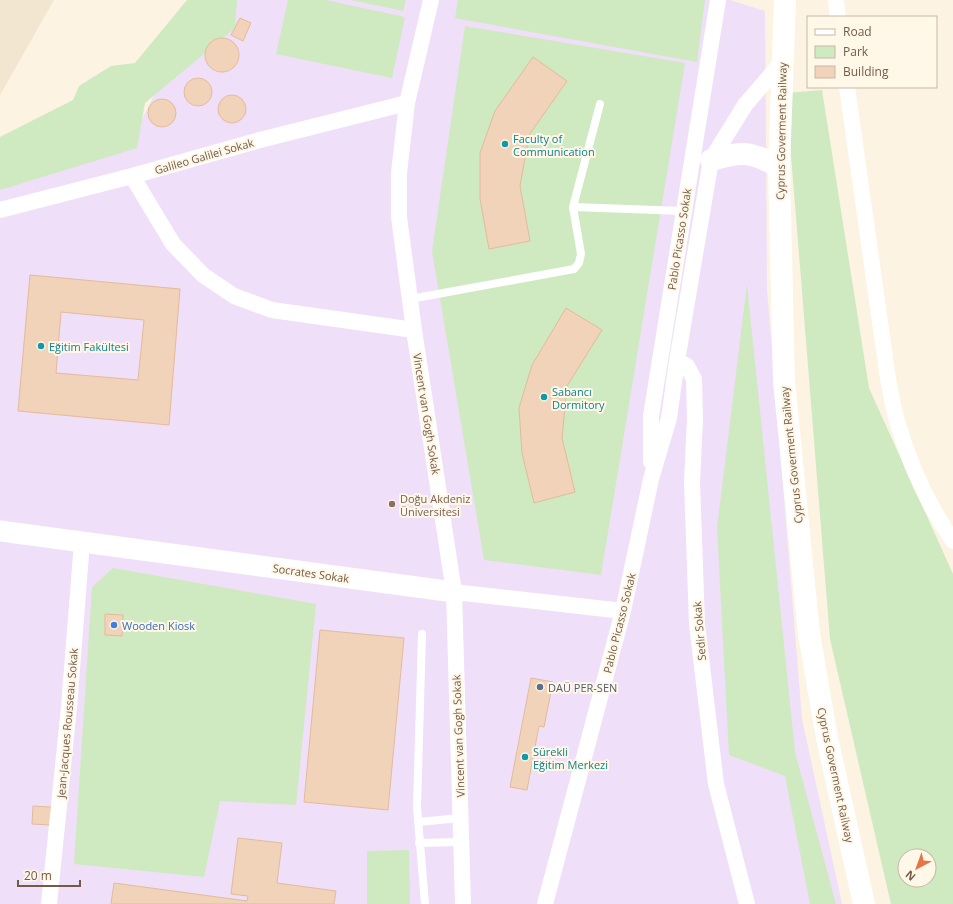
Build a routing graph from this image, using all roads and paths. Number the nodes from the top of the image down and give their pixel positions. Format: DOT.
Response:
graph roads {
  1 [pos="431,0"];
  2 [pos="718,0"];
  3 [pos="786,0"];
  4 [pos="836,0"];
  5 [pos="838,16"];
  6 [pos="782,62"];
  7 [pos="847,88"];
  8 [pos="407,103"];
  9 [pos="600,104"];
  10 [pos="711,160"];
  11 [pos="779,166"];
  12 [pos="132,176"];
  13 [pos="573,207"];
  14 [pos="0,210"];
  15 [pos="683,211"];
  16 [pos="410,298"];
  17 [pos="414,330"];
  18 [pos="677,361"];
  19 [pos="651,479"];
  20 [pos="0,531"];
  21 [pos="953,541"];
  22 [pos="82,542"];
  23 [pos="454,592"];
  24 [pos="623,611"];
  25 [pos="422,634"];
  26 [pos="460,818"];
  27 [pos="418,822"];
  28 [pos="461,842"];
  29 [pos="419,843"];
  30 [pos="49,904"];
  31 [pos="425,904"];
  32 [pos="463,904"];
  33 [pos="545,904"];
  34 [pos="747,904"];
  35 [pos="864,904"];
  1 -- 8 [label="street, Vincent van Gogh Sokak"];
  2 -- 15 [label="street, Pablo Picasso Sokak"];
  3 -- 6 [label="main road, Cyprus Goverment Railway"];
  4 -- 5 [label="street"];
  6 -- 10 [label="street, Pablo Picasso Sokak"];
  6 -- 11 [label="main road, Cyprus Goverment Railway"];
  7 -- 21 [label="street"];
  8 -- 12 [label="street, Galileo Galilei Sokak"];
  8 -- 16 [label="street, Vincent van Gogh Sokak"];
  9 -- 13 [label="lane"];
  10 -- 11 [label="main road"];
  10 -- 18 [label="street, Pablo Picasso Sokak"];
  11 -- 35 [label="main road, Cyprus Goverment Railway"];
  12 -- 14 [label="street, Galileo Galilei Sokak"];
  12 -- 17 [label="street"];
  13 -- 15 [label="lane"];
  13 -- 16 [label="lane"];
  15 -- 19 [label="street, Pablo Picasso Sokak"];
  16 -- 17 [label="street, Vincent van Gogh Sokak"];
  17 -- 23 [label="street, Vincent van Gogh Sokak"];
  18 -- 19 [label="street, Pablo Picasso Sokak"];
  18 -- 34 [label="street, Sedir Sokak"];
  19 -- 24 [label="street, Pablo Picasso Sokak"];
  20 -- 22 [label="street, Socrates Sokak"];
  22 -- 23 [label="street, Socrates Sokak"];
  22 -- 30 [label="street, Jean-Jacques Rousseau Sokak"];
  23 -- 24 [label="street, Socrates Sokak"];
  23 -- 26 [label="street, Vincent van Gogh Sokak"];
  24 -- 33 [label="street, Pablo Picasso Sokak"];
  25 -- 27 [label="lane"];
  26 -- 27 [label="lane"];
  26 -- 28 [label="street, Vincent van Gogh Sokak"];
  27 -- 29 [label="lane"];
  28 -- 29 [label="lane"];
  28 -- 32 [label="street, Vincent van Gogh Sokak"];
  29 -- 31 [label="lane"];
}
